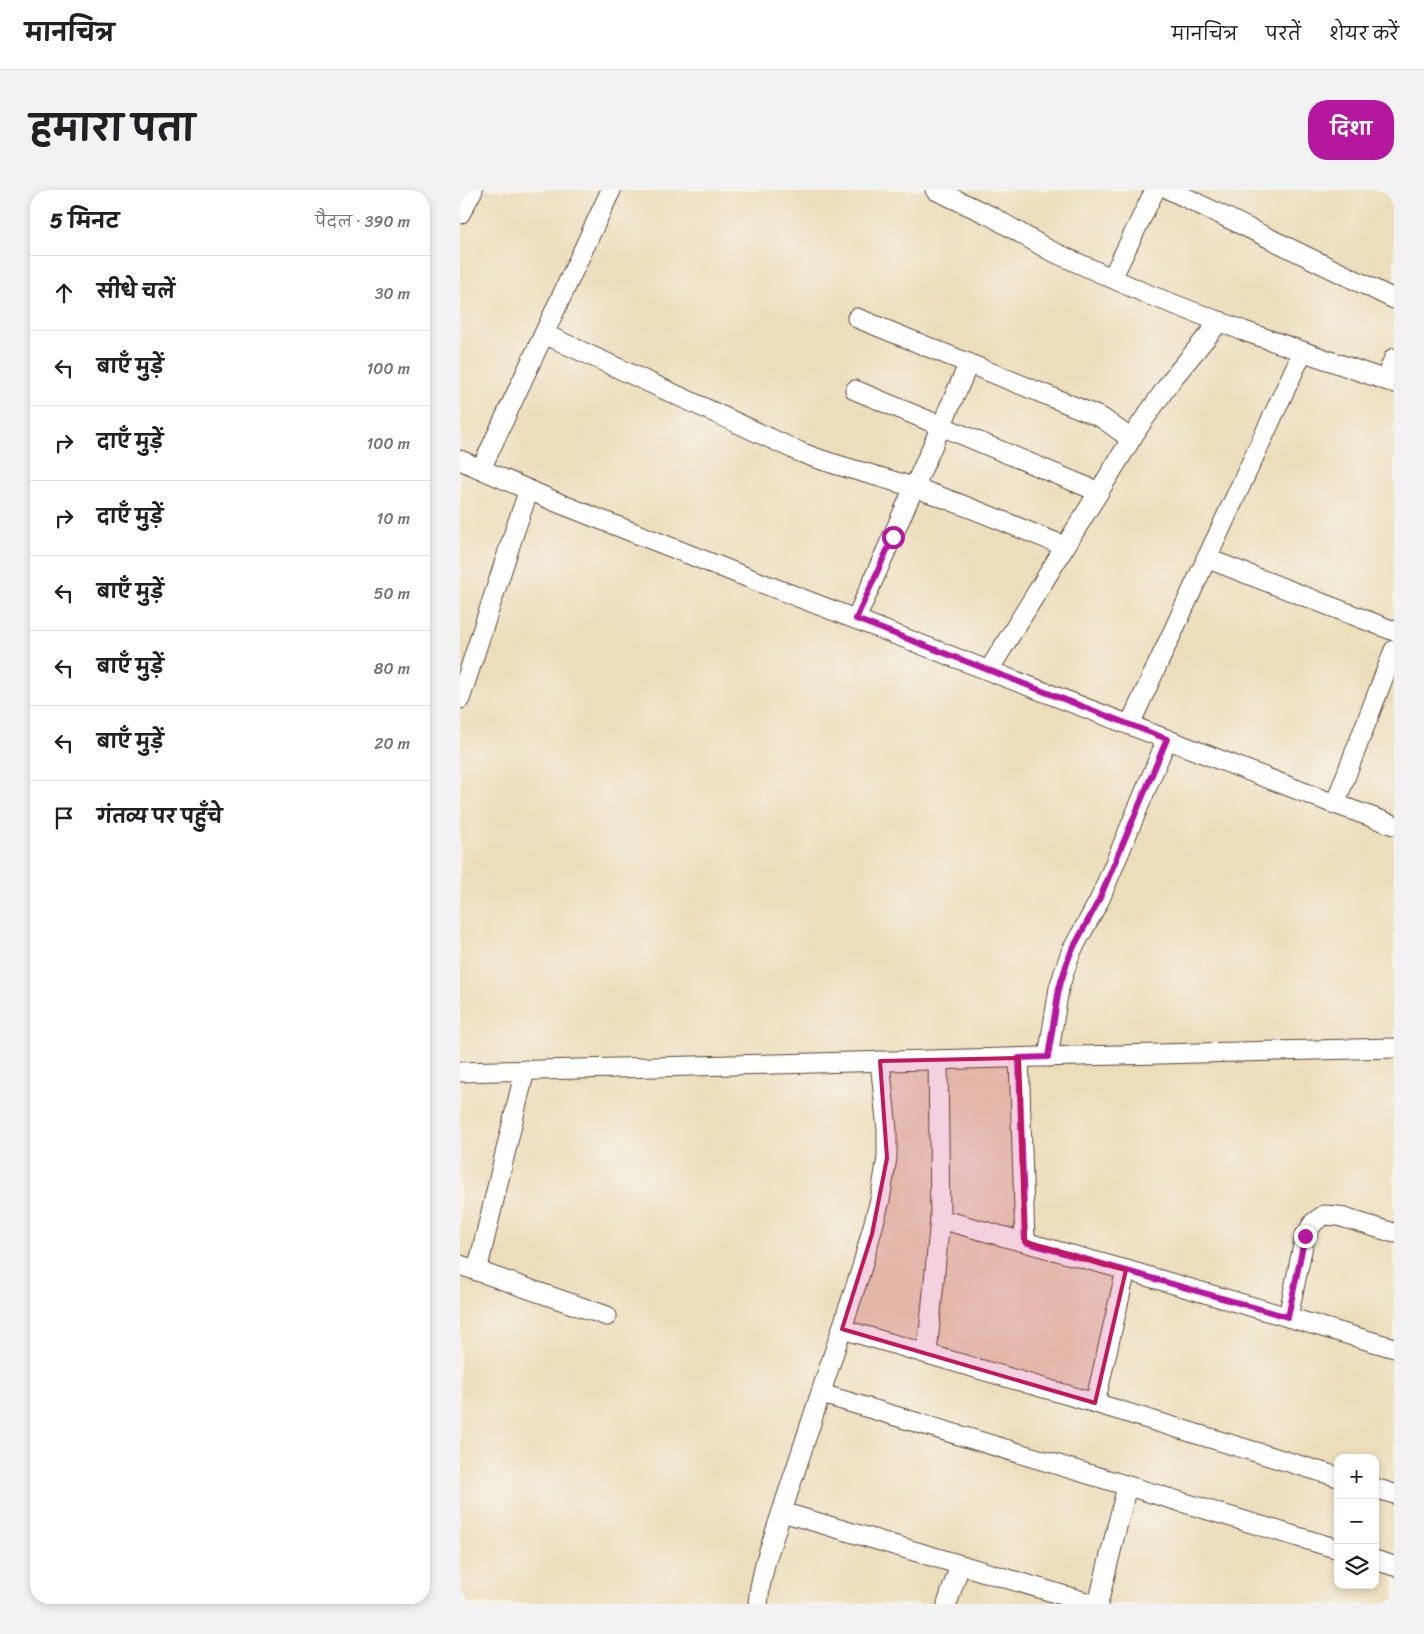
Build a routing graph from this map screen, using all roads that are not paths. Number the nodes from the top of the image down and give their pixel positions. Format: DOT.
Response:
graph roads {
  1 [pos="473,190"];
  2 [pos="612,190"];
  3 [pos="935,190"];
  4 [pos="1156,190"];
  5 [pos="1170,190"];
  6 [pos="460,214"];
  7 [pos="1112,278"];
  8 [pos="1394,298"];
  9 [pos="857,318"];
  10 [pos="1220,321"];
  11 [pos="544,334"];
  12 [pos="1303,351"];
  13 [pos="1394,358"];
  14 [pos="969,363"];
  15 [pos="1389,381"];
  16 [pos="855,390"];
  17 [pos="942,426"];
  18 [pos="1131,439"];
  19 [pos="460,460"];
  20 [pos="481,469"];
  21 [pos="915,488"];
  22 [pos="529,490"];
  23 [pos="1099,492"];
  24 [pos="1065,546"];
  25 [pos="1206,558"];
  26 [pos="856,619"];
  27 [pos="1394,632"];
  28 [pos="1394,650"];
  29 [pos="989,670"];
  30 [pos="460,699"];
  31 [pos="1130,724"];
  32 [pos="1167,739"];
  33 [pos="1335,804"];
  34 [pos="1394,825"];
  35 [pos="1394,1048"];
  36 [pos="1048,1057"];
  37 [pos="1019,1058"];
  38 [pos="938,1060"];
  39 [pos="880,1061"];
  40 [pos="525,1070"];
  41 [pos="460,1072"];
  42 [pos="940,1219"];
  43 [pos="1394,1234"];
  44 [pos="1025,1242"];
  45 [pos="468,1268"];
  46 [pos="1126,1270"];
  47 [pos="607,1316"];
  48 [pos="1288,1317"];
  49 [pos="842,1329"];
  50 [pos="1394,1348"];
  51 [pos="927,1354"];
  52 [pos="822,1394"];
  53 [pos="1095,1403"];
  54 [pos="1334,1476"];
  55 [pos="1126,1486"];
  56 [pos="1379,1489"];
  57 [pos="1394,1494"];
  58 [pos="782,1512"];
  59 [pos="1334,1548"];
  60 [pos="1379,1561"];
  61 [pos="960,1565"];
  62 [pos="1394,1566"];
  63 [pos="1035,1596"];
  64 [pos="758,1604"];
  65 [pos="947,1604"];
  66 [pos="1093,1604"];
  67 [pos="1098,1604"];
  1 -- 6 [label="street"];
  2 -- 11 [label="street"];
  3 -- 7 [label="street"];
  4 -- 7 [label="street"];
  5 -- 8 [label="street"];
  7 -- 10 [label="street"];
  9 -- 14 [label="street"];
  10 -- 12 [label="street"];
  10 -- 18 [label="street"];
  11 -- 20 [label="street"];
  11 -- 21 [label="street"];
  12 -- 15 [label="street"];
  12 -- 25 [label="street"];
  13 -- 15 [label="street"];
  14 -- 17 [label="street"];
  14 -- 18 [label="street"];
  16 -- 17 [label="street"];
  17 -- 21 [label="street"];
  17 -- 23 [label="street"];
  18 -- 23 [label="street"];
  19 -- 20 [label="street"];
  20 -- 22 [label="street"];
  21 -- 24 [label="street"];
  21 -- 26 [label="street"];
  22 -- 26 [label="street"];
  22 -- 30 [label="street"];
  23 -- 24 [label="street"];
  24 -- 29 [label="street"];
  25 -- 27 [label="street"];
  25 -- 31 [label="street"];
  26 -- 29 [label="street"];
  28 -- 33 [label="street"];
  29 -- 31 [label="street"];
  31 -- 32 [label="street"];
  32 -- 33 [label="street"];
  32 -- 36 [label="street"];
  33 -- 34 [label="street"];
  35 -- 36 [label="street"];
  36 -- 37 [label="street"];
  37 -- 38 [label="street"];
  37 -- 44 [label="street"];
  38 -- 39 [label="street"];
  38 -- 42 [label="street"];
  39 -- 40 [label="street"];
  39 -- 49 [label="street"];
  40 -- 41 [label="street"];
  40 -- 45 [label="street"];
  42 -- 44 [label="street"];
  42 -- 51 [label="street"];
  43 -- 48 [label="street"];
  44 -- 46 [label="street"];
  45 -- 47 [label="street"];
  46 -- 48 [label="street"];
  46 -- 53 [label="street"];
  48 -- 50 [label="street"];
  49 -- 51 [label="street"];
  49 -- 52 [label="street"];
  51 -- 53 [label="street"];
  52 -- 55 [label="street"];
  52 -- 58 [label="street"];
  53 -- 54 [label="street"];
  55 -- 59 [label="street"];
  55 -- 67 [label="street"];
  56 -- 57 [label="street"];
  58 -- 61 [label="street"];
  58 -- 64 [label="street"];
  60 -- 62 [label="street"];
  61 -- 63 [label="street"];
  61 -- 65 [label="street"];
  63 -- 66 [label="street"];
}
